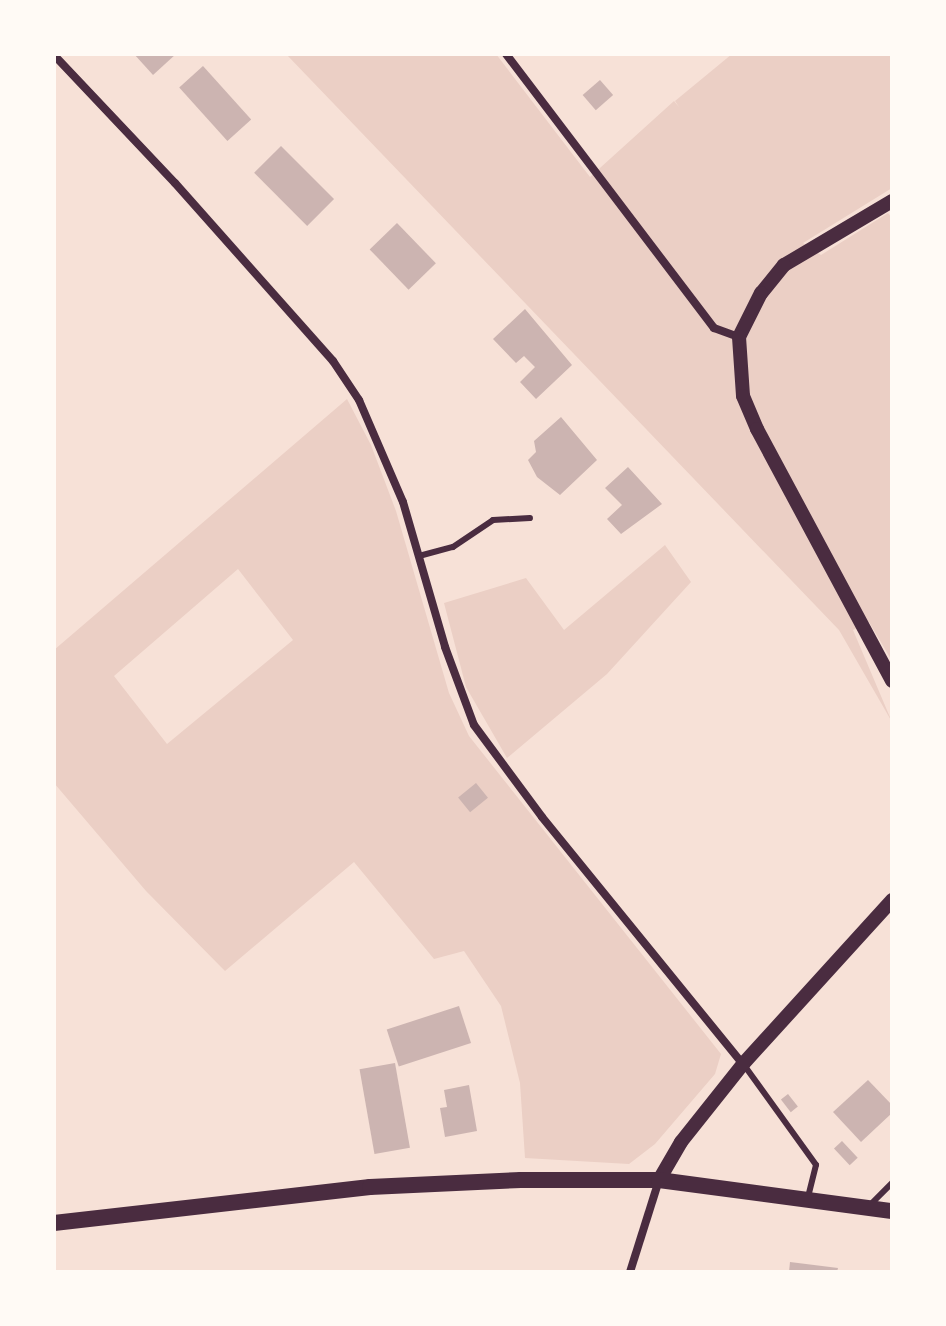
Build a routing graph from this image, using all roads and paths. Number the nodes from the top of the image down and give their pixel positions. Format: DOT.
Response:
graph roads {
  1 [pos="506,54"];
  2 [pos="54,55"];
  3 [pos="892,201"];
  4 [pos="739,337"];
  5 [pos="530,518"];
  6 [pos="419,556"];
  7 [pos="892,681"];
  8 [pos="892,900"];
  9 [pos="743,1064"];
  10 [pos="659,1180"];
  11 [pos="892,1183"];
  12 [pos="808,1197"];
  13 [pos="867,1208"];
  14 [pos="892,1211"];
  15 [pos="54,1223"];
  16 [pos="630,1272"];
  1 -- 4 [label="street"];
  2 -- 6 [label="street"];
  3 -- 4 [label="street"];
  4 -- 7 [label="street"];
  5 -- 6 [label="lane"];
  6 -- 9 [label="street"];
  8 -- 9 [label="street"];
  9 -- 10 [label="street"];
  9 -- 12 [label="lane"];
  10 -- 12 [label="main road"];
  10 -- 15 [label="main road"];
  10 -- 16 [label="street"];
  11 -- 13 [label="lane"];
  12 -- 13 [label="main road"];
  13 -- 14 [label="main road"];
}
